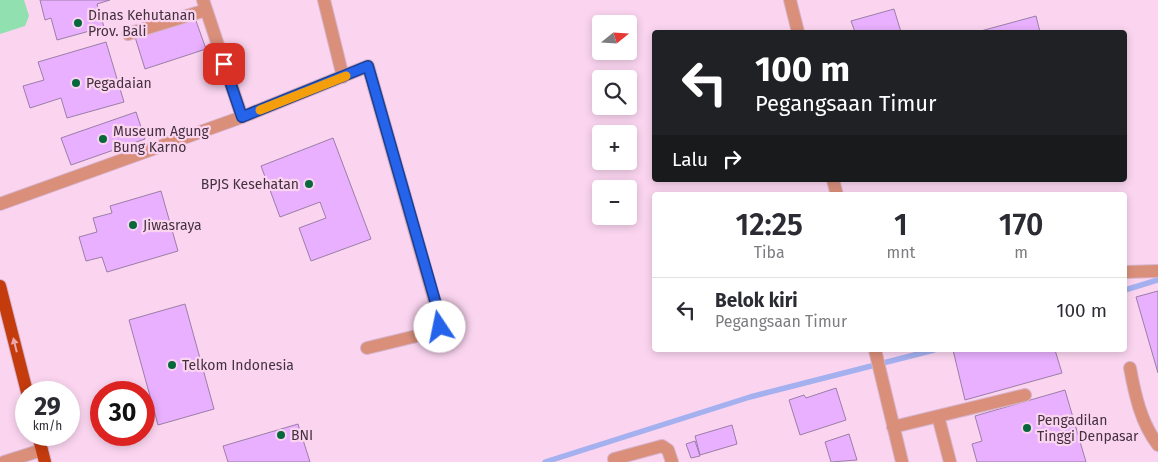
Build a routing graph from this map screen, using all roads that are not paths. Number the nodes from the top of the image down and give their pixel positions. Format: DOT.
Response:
graph roads {
  1 [pos="324,0"];
  2 [pos="790,0"];
  3 [pos="205,5"];
  4 [pos="798,30"];
  5 [pos="128,34"];
  6 [pos="343,78"];
  7 [pos="242,117"];
  8 [pos="0,204"];
  9 [pos="1158,271"];
  10 [pos="1127,272"];
  11 [pos="0,286"];
  12 [pos="367,348"];
  13 [pos="876,354"];
  14 [pos="1130,368"];
  15 [pos="24,381"];
  16 [pos="1025,395"];
  17 [pos="938,416"];
  18 [pos="893,427"];
  19 [pos="1158,445"];
  20 [pos="44,456"];
  21 [pos="614,459"];
  22 [pos="4,462"];
  23 [pos="672,462"];
  24 [pos="902,462"];
  25 [pos="950,462"];
  1 -- 6 [label="street"];
  2 -- 4 [label="street"];
  3 -- 5 [label="street"];
  3 -- 7 [label="street"];
  6 -- 7 [label="street"];
  6 -- 12 [label="street"];
  7 -- 8 [label="street"];
  9 -- 10 [label="street"];
  15 -- 11 [label="main road, one-way"];
  13 -- 18 [label="street"];
  14 -- 19 [label="street"];
  16 -- 17 [label="street"];
  17 -- 18 [label="street"];
  17 -- 25 [label="street"];
  18 -- 24 [label="street"];
  20 -- 22 [label="street"];
  21 -- 23 [label="street"];
}
